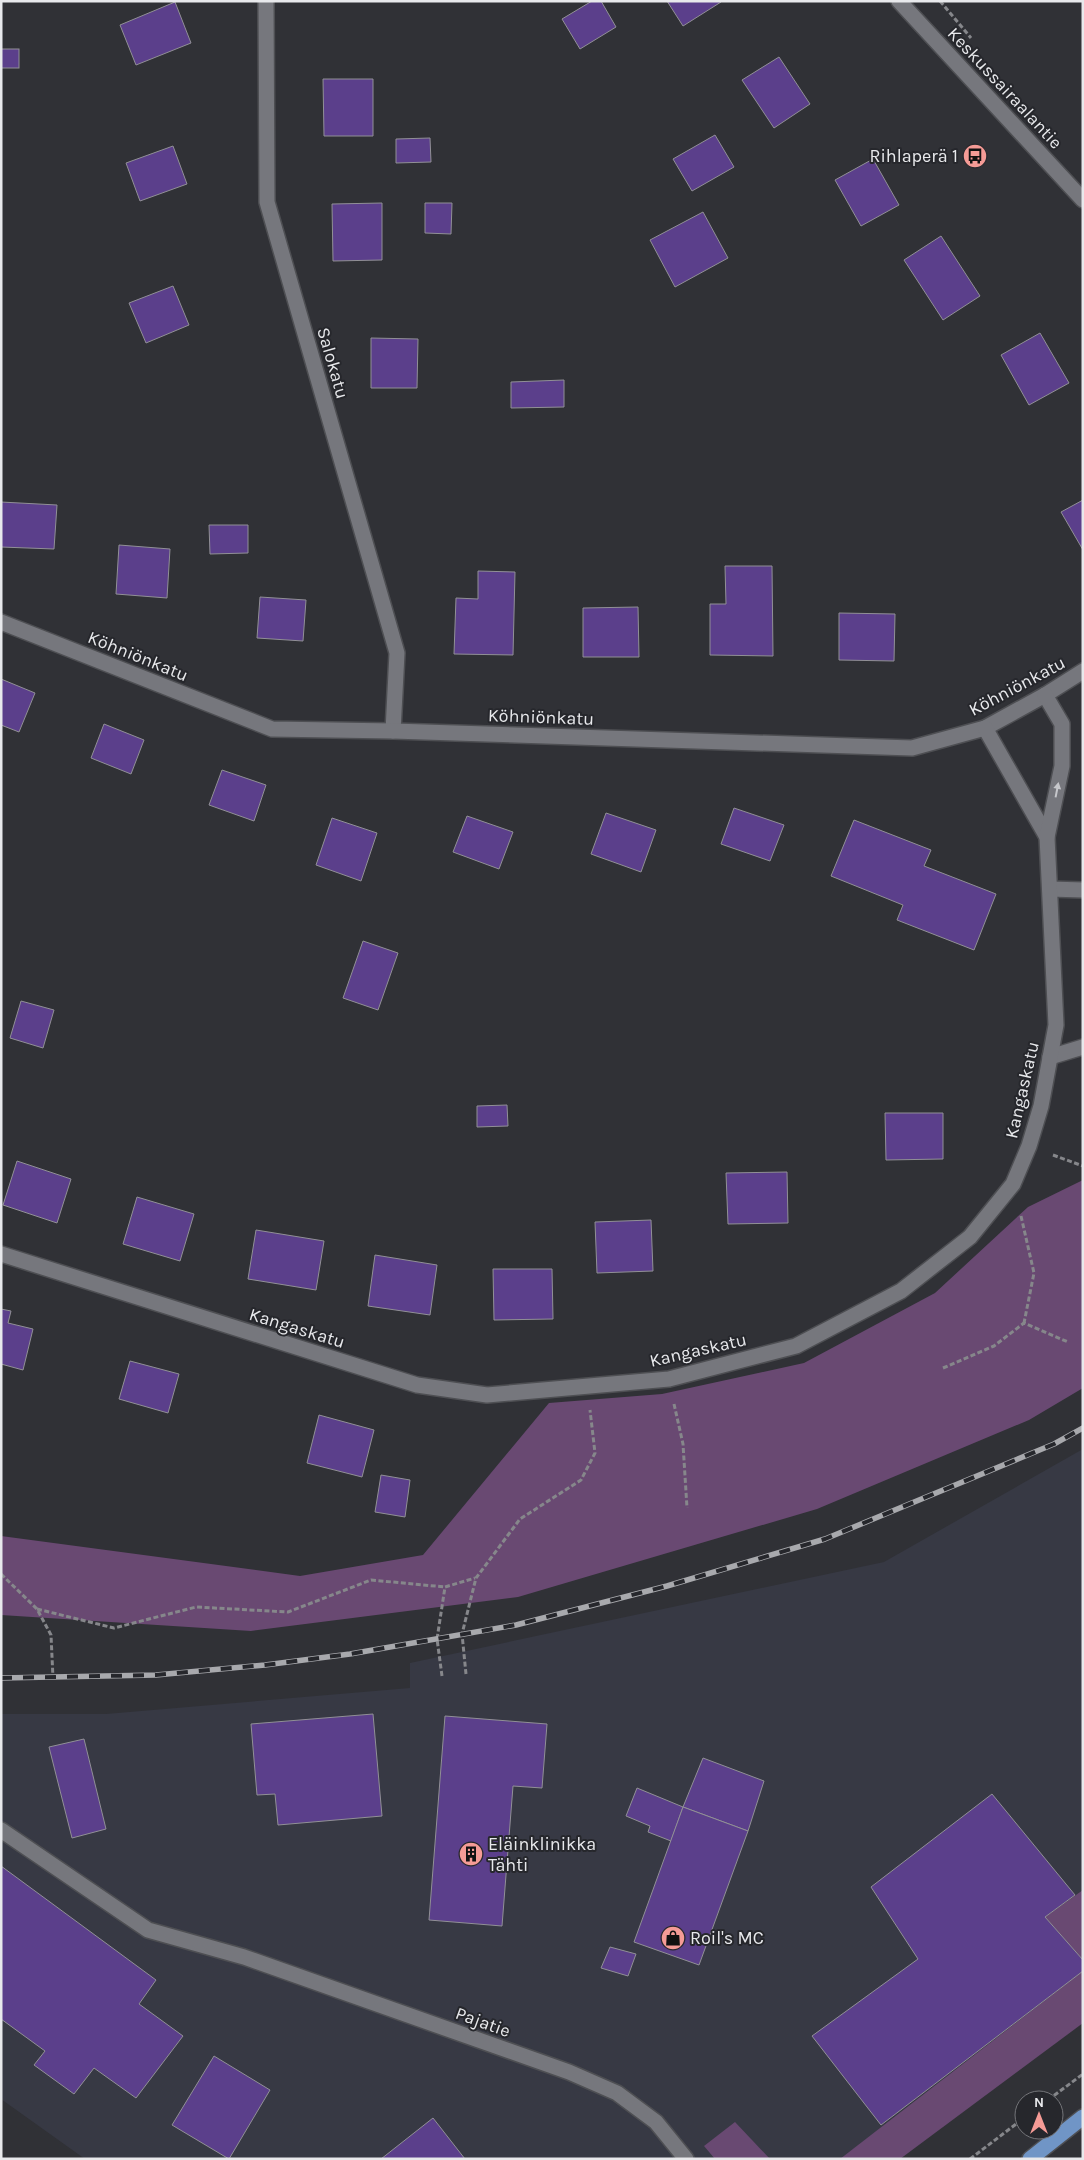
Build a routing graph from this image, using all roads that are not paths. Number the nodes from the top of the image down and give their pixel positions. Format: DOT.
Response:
graph roads {
  1 [pos="266,1"];
  2 [pos="899,1"];
  3 [pos="1083,200"];
  4 [pos="1,622"];
  5 [pos="1083,671"];
  6 [pos="1045,695"];
  7 [pos="985,728"];
  8 [pos="393,730"];
  9 [pos="1047,837"];
  10 [pos="1050,889"];
  11 [pos="1083,890"];
  12 [pos="1083,1046"];
  13 [pos="1050,1057"];
  14 [pos="1,1254"];
  15 [pos="1,1830"];
  16 [pos="1083,2117"];
  17 [pos="686,2159"];
  18 [pos="1030,2159"];
  1 -- 8 [label="street, Salokatu"];
  2 -- 3 [label="street, Keskussairaalantie"];
  4 -- 8 [label="street, Köhniönkatu"];
  5 -- 6 [label="street, Köhniönkatu"];
  6 -- 7 [label="street, Köhniönkatu"];
  9 -- 6 [label="street, Kangaskatu, one-way"];
  7 -- 8 [label="street, Köhniönkatu"];
  7 -- 9 [label="street, Kangaskatu"];
  9 -- 10 [label="street, Kangaskatu"];
  10 -- 11 [label="street"];
  10 -- 13 [label="street, Kangaskatu"];
  12 -- 13 [label="street"];
  13 -- 14 [label="street, Kangaskatu"];
  15 -- 17 [label="street, Pajatie"];
  16 -- 18 [label="main road"];
}
